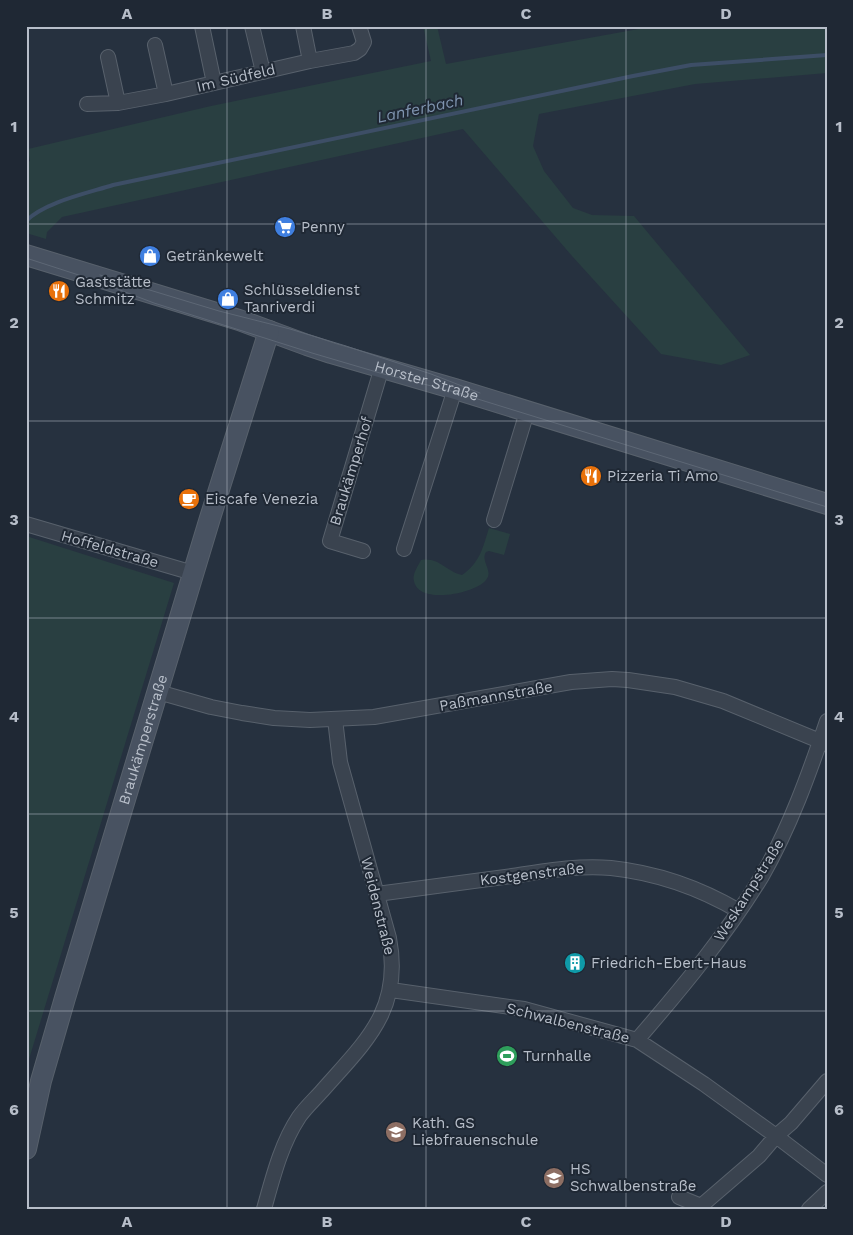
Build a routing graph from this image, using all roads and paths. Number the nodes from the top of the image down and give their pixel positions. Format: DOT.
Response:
graph roads {
  1 [pos="202,26"];
  2 [pos="252,26"];
  3 [pos="303,26"];
  4 [pos="359,26"];
  5 [pos="155,45"];
  6 [pos="108,57"];
  7 [pos="310,61"];
  8 [pos="263,72"];
  9 [pos="214,83"];
  10 [pos="166,94"];
  11 [pos="118,103"];
  12 [pos="87,104"];
  13 [pos="29,256"];
  14 [pos="269,331"];
  15 [pos="382,367"];
  16 [pos="455,389"];
  17 [pos="526,412"];
  18 [pos="827,504"];
  19 [pos="494,520"];
  20 [pos="26,524"];
  21 [pos="404,549"];
  22 [pos="363,551"];
  23 [pos="193,573"];
  24 [pos="158,692"];
  25 [pos="336,719"];
  26 [pos="827,721"];
  27 [pos="824,742"];
  28 [pos="377,894"];
  29 [pos="739,911"];
  30 [pos="390,990"];
  31 [pos="637,1040"];
  32 [pos="827,1081"];
  33 [pos="776,1136"];
  34 [pos="26,1149"];
  35 [pos="827,1175"];
  36 [pos="827,1192"];
  37 [pos="680,1196"];
  38 [pos="264,1209"];
  39 [pos="809,1209"];
  1 -- 9 [label="street"];
  2 -- 8 [label="street"];
  3 -- 7 [label="street"];
  4 -- 7 [label="street, Im Südfeld"];
  5 -- 10 [label="street"];
  6 -- 11 [label="street"];
  7 -- 8 [label="street, Im Südfeld"];
  8 -- 9 [label="street, Im Südfeld"];
  9 -- 10 [label="street, Im Südfeld"];
  10 -- 11 [label="street, Im Südfeld"];
  11 -- 12 [label="street, Im Südfeld"];
  13 -- 14 [label="street, Horster Straße"];
  14 -- 15 [label="street, Horster Straße"];
  14 -- 23 [label="street, Braukämperstraße"];
  15 -- 16 [label="street, Horster Straße"];
  15 -- 22 [label="street, Braukämperhof"];
  16 -- 17 [label="street, Horster Straße"];
  16 -- 21 [label="street"];
  17 -- 18 [label="street, Horster Straße"];
  17 -- 19 [label="street"];
  20 -- 23 [label="street, Hoffeldstraße"];
  23 -- 24 [label="street, Braukämperstraße"];
  24 -- 25 [label="street, Paßmannstraße"];
  24 -- 34 [label="street, Braukämperstraße"];
  25 -- 27 [label="street, Paßmannstraße"];
  25 -- 28 [label="street, Weidenstraße"];
  26 -- 27 [label="street, Weskampstraße"];
  27 -- 29 [label="street, Weskampstraße"];
  28 -- 29 [label="street, Kostgenstraße"];
  28 -- 30 [label="street, Weidenstraße"];
  29 -- 31 [label="street, Weskampstraße"];
  30 -- 31 [label="street, Schwalbenstraße"];
  30 -- 38 [label="street, Weidenstraße"];
  31 -- 33 [label="street, Schwalbenstraße"];
  32 -- 33 [label="street"];
  33 -- 35 [label="street, Schwalbenstraße"];
  33 -- 37 [label="street"];
  36 -- 39 [label="street"];
}
